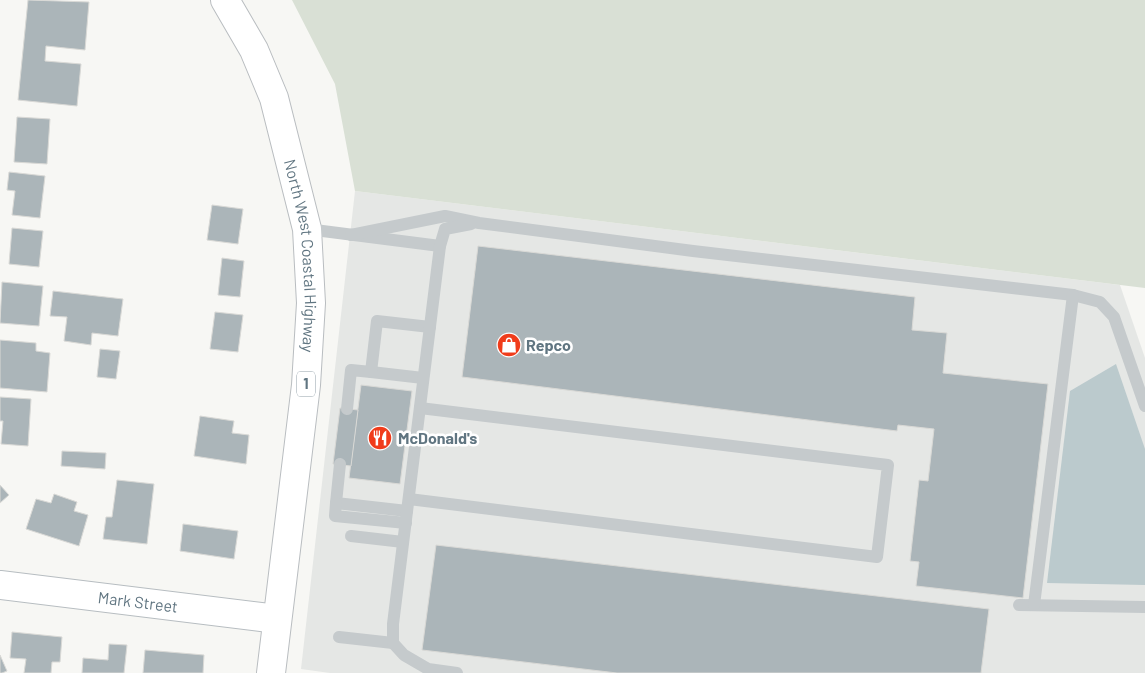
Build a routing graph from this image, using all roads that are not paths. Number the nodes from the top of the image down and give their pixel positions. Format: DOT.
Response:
graph roads {
  1 [pos="225,0"];
  2 [pos="478,223"];
  3 [pos="307,229"];
  4 [pos="351,235"];
  5 [pos="440,246"];
  6 [pos="1073,295"];
  7 [pos="430,327"];
  8 [pos="371,372"];
  9 [pos="423,378"];
  10 [pos="1145,406"];
  11 [pos="420,408"];
  12 [pos="347,409"];
  13 [pos="340,464"];
  14 [pos="407,511"];
  15 [pos="351,536"];
  16 [pos="403,542"];
  17 [pos="0,585"];
  18 [pos="1019,605"];
  19 [pos="1034,605"];
  20 [pos="1145,607"];
  21 [pos="277,619"];
  22 [pos="339,637"];
  23 [pos="392,643"];
  24 [pos="271,673"];
  25 [pos="457,673"];
  1 -- 3 [label="main road, North West Coastal Highway / 1"];
  2 -- 4 [label="lane"];
  2 -- 5 [label="lane"];
  2 -- 6 [label="lane"];
  3 -- 4 [label="lane"];
  3 -- 21 [label="main road, North West Coastal Highway / 1"];
  4 -- 5 [label="lane"];
  5 -- 7 [label="lane"];
  6 -- 10 [label="lane"];
  6 -- 19 [label="lane"];
  7 -- 8 [label="lane"];
  7 -- 9 [label="lane"];
  8 -- 9 [label="lane"];
  8 -- 12 [label="lane"];
  9 -- 11 [label="lane"];
  11 -- 14 [label="lane"];
  11 -- 14 [label="lane"];
  13 -- 14 [label="lane"];
  14 -- 16 [label="lane"];
  15 -- 16 [label="lane"];
  16 -- 23 [label="lane"];
  17 -- 21 [label="main road, Mark Street"];
  18 -- 19 [label="lane"];
  19 -- 20 [label="lane"];
  21 -- 24 [label="main road, North West Coastal Highway / 1"];
  22 -- 23 [label="lane"];
  23 -- 25 [label="lane"];
}
